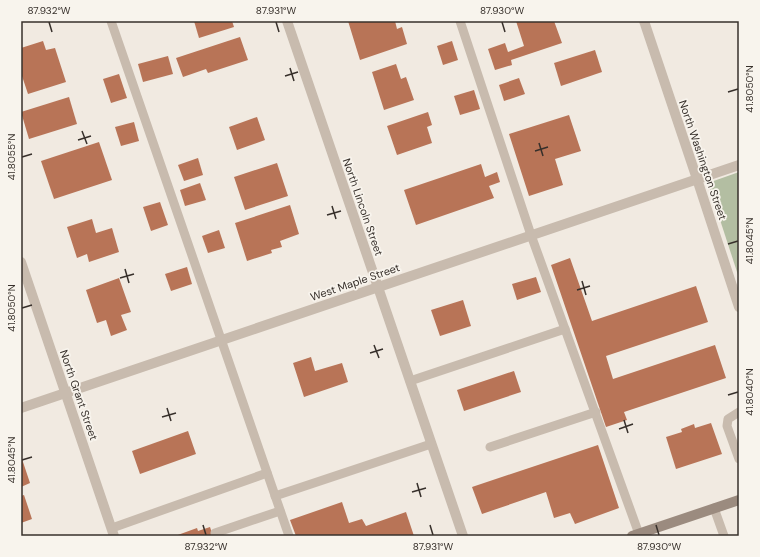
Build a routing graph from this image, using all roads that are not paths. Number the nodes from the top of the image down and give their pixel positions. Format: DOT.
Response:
graph roads {
  1 [pos="111,21"];
  2 [pos="287,21"];
  3 [pos="460,21"];
  4 [pos="644,21"];
  5 [pos="739,165"];
  6 [pos="698,179"];
  7 [pos="531,235"];
  8 [pos="21,262"];
  9 [pos="378,287"];
  10 [pos="739,307"];
  11 [pos="565,329"];
  12 [pos="221,340"];
  13 [pos="410,381"];
  14 [pos="66,393"];
  15 [pos="21,408"];
  16 [pos="596,412"];
  17 [pos="739,412"];
  18 [pos="431,444"];
  19 [pos="490,447"];
  20 [pos="739,459"];
  21 [pos="267,473"];
  22 [pos="275,496"];
  23 [pos="739,500"];
  24 [pos="714,508"];
  25 [pos="280,511"];
  26 [pos="113,532"];
  27 [pos="215,533"];
  28 [pos="636,535"];
  29 [pos="289,536"];
  30 [pos="463,536"];
  31 [pos="724,536"];
  1 -- 12 [label="lane"];
  2 -- 9 [label="street, North Lincoln Street"];
  3 -- 7 [label="lane"];
  4 -- 6 [label="street, North Washington Street"];
  5 -- 6 [label="street, West Maple Street"];
  6 -- 7 [label="street, West Maple Street"];
  6 -- 10 [label="street, North Washington Street"];
  7 -- 9 [label="street, West Maple Street"];
  7 -- 11 [label="lane"];
  8 -- 14 [label="street, North Grant Street"];
  9 -- 12 [label="street, West Maple Street"];
  9 -- 13 [label="street, North Lincoln Street"];
  11 -- 13 [label="lane"];
  11 -- 16 [label="lane"];
  12 -- 14 [label="street, West Maple Street"];
  12 -- 21 [label="lane"];
  13 -- 18 [label="street, North Lincoln Street"];
  14 -- 15 [label="street, West Maple Street"];
  14 -- 26 [label="street, North Grant Street"];
  16 -- 19 [label="lane"];
  16 -- 28 [label="lane"];
  17 -- 20 [label="lane"];
  18 -- 22 [label="lane"];
  18 -- 30 [label="street, North Lincoln Street"];
  21 -- 22 [label="lane"];
  21 -- 26 [label="lane"];
  22 -- 25 [label="lane"];
  23 -- 24 [label="main road"];
  24 -- 28 [label="main road"];
  24 -- 31 [label="lane"];
  25 -- 27 [label="lane"];
  25 -- 29 [label="lane"];
}
